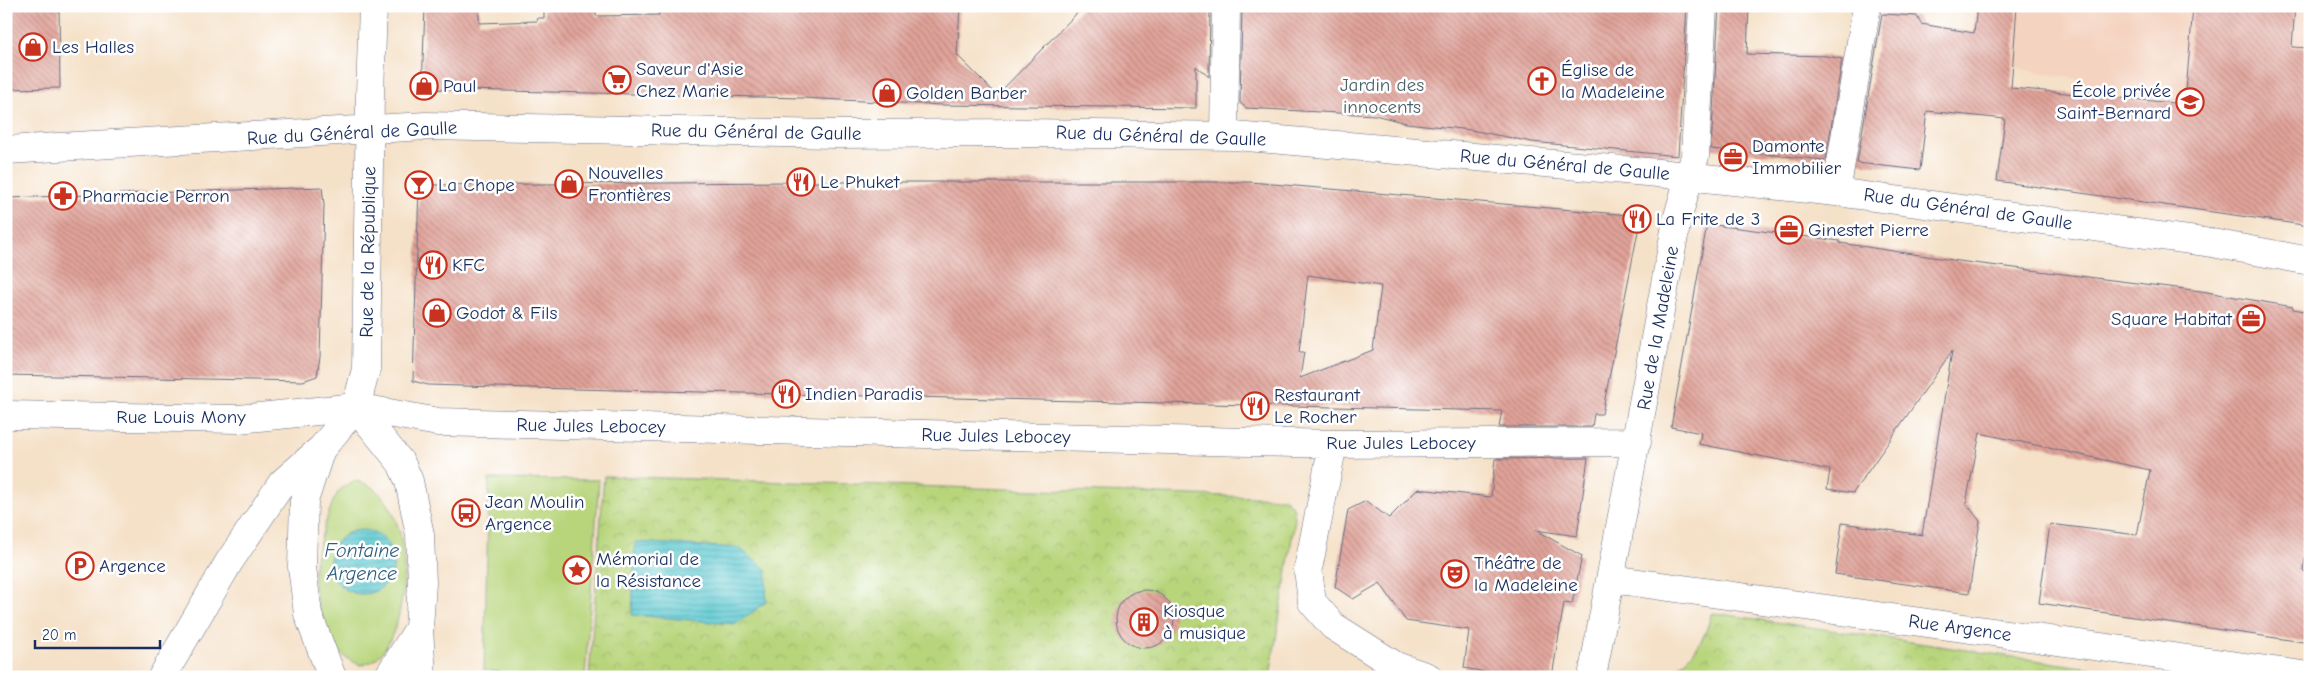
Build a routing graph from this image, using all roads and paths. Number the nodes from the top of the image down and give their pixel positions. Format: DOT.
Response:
graph roads {
  1 [pos="373,6"];
  2 [pos="1226,6"];
  3 [pos="1703,6"];
  4 [pos="1867,6"];
  5 [pos="370,130"];
  6 [pos="1224,135"];
  7 [pos="6,150"];
  8 [pos="1688,176"];
  9 [pos="1836,192"];
  10 [pos="2310,260"];
  11 [pos="356,407"];
  12 [pos="6,415"];
  13 [pos="1637,442"];
  14 [pos="1333,444"];
  15 [pos="322,448"];
  16 [pos="1611,579"];
  17 [pos="419,628"];
  18 [pos="2310,676"];
  19 [pos="162,677"];
  20 [pos="332,677"];
  21 [pos="388,677"];
  22 [pos="422,677"];
  23 [pos="1428,677"];
  24 [pos="1592,677"];
  1 -- 5 [label="street, Rue de la République"];
  2 -- 6 [label="street"];
  3 -- 8 [label="street, Rue de la Madeleine"];
  4 -- 9 [label="street"];
  5 -- 6 [label="street, Rue du Général de Gaulle"];
  5 -- 7 [label="street, Rue du Général de Gaulle"];
  5 -- 11 [label="street, Rue de la République"];
  6 -- 8 [label="street, Rue du Général de Gaulle"];
  8 -- 9 [label="street, Rue du Général de Gaulle"];
  8 -- 13 [label="street, Rue de la Madeleine"];
  9 -- 10 [label="street, Rue du Général de Gaulle"];
  11 -- 12 [label="street, Rue Louis Mony"];
  11 -- 14 [label="street, Rue Jules Lebocey"];
  11 -- 15 [label="street"];
  11 -- 17 [label="street"];
  13 -- 14 [label="street, Rue Jules Lebocey"];
  13 -- 16 [label="street, Rue de la Madeleine"];
  14 -- 23 [label="street"];
  15 -- 19 [label="street"];
  15 -- 20 [label="street"];
  16 -- 18 [label="street, Rue Argence"];
  16 -- 24 [label="street, Rue de la Madeleine"];
  17 -- 21 [label="street"];
  17 -- 22 [label="street"];
}
